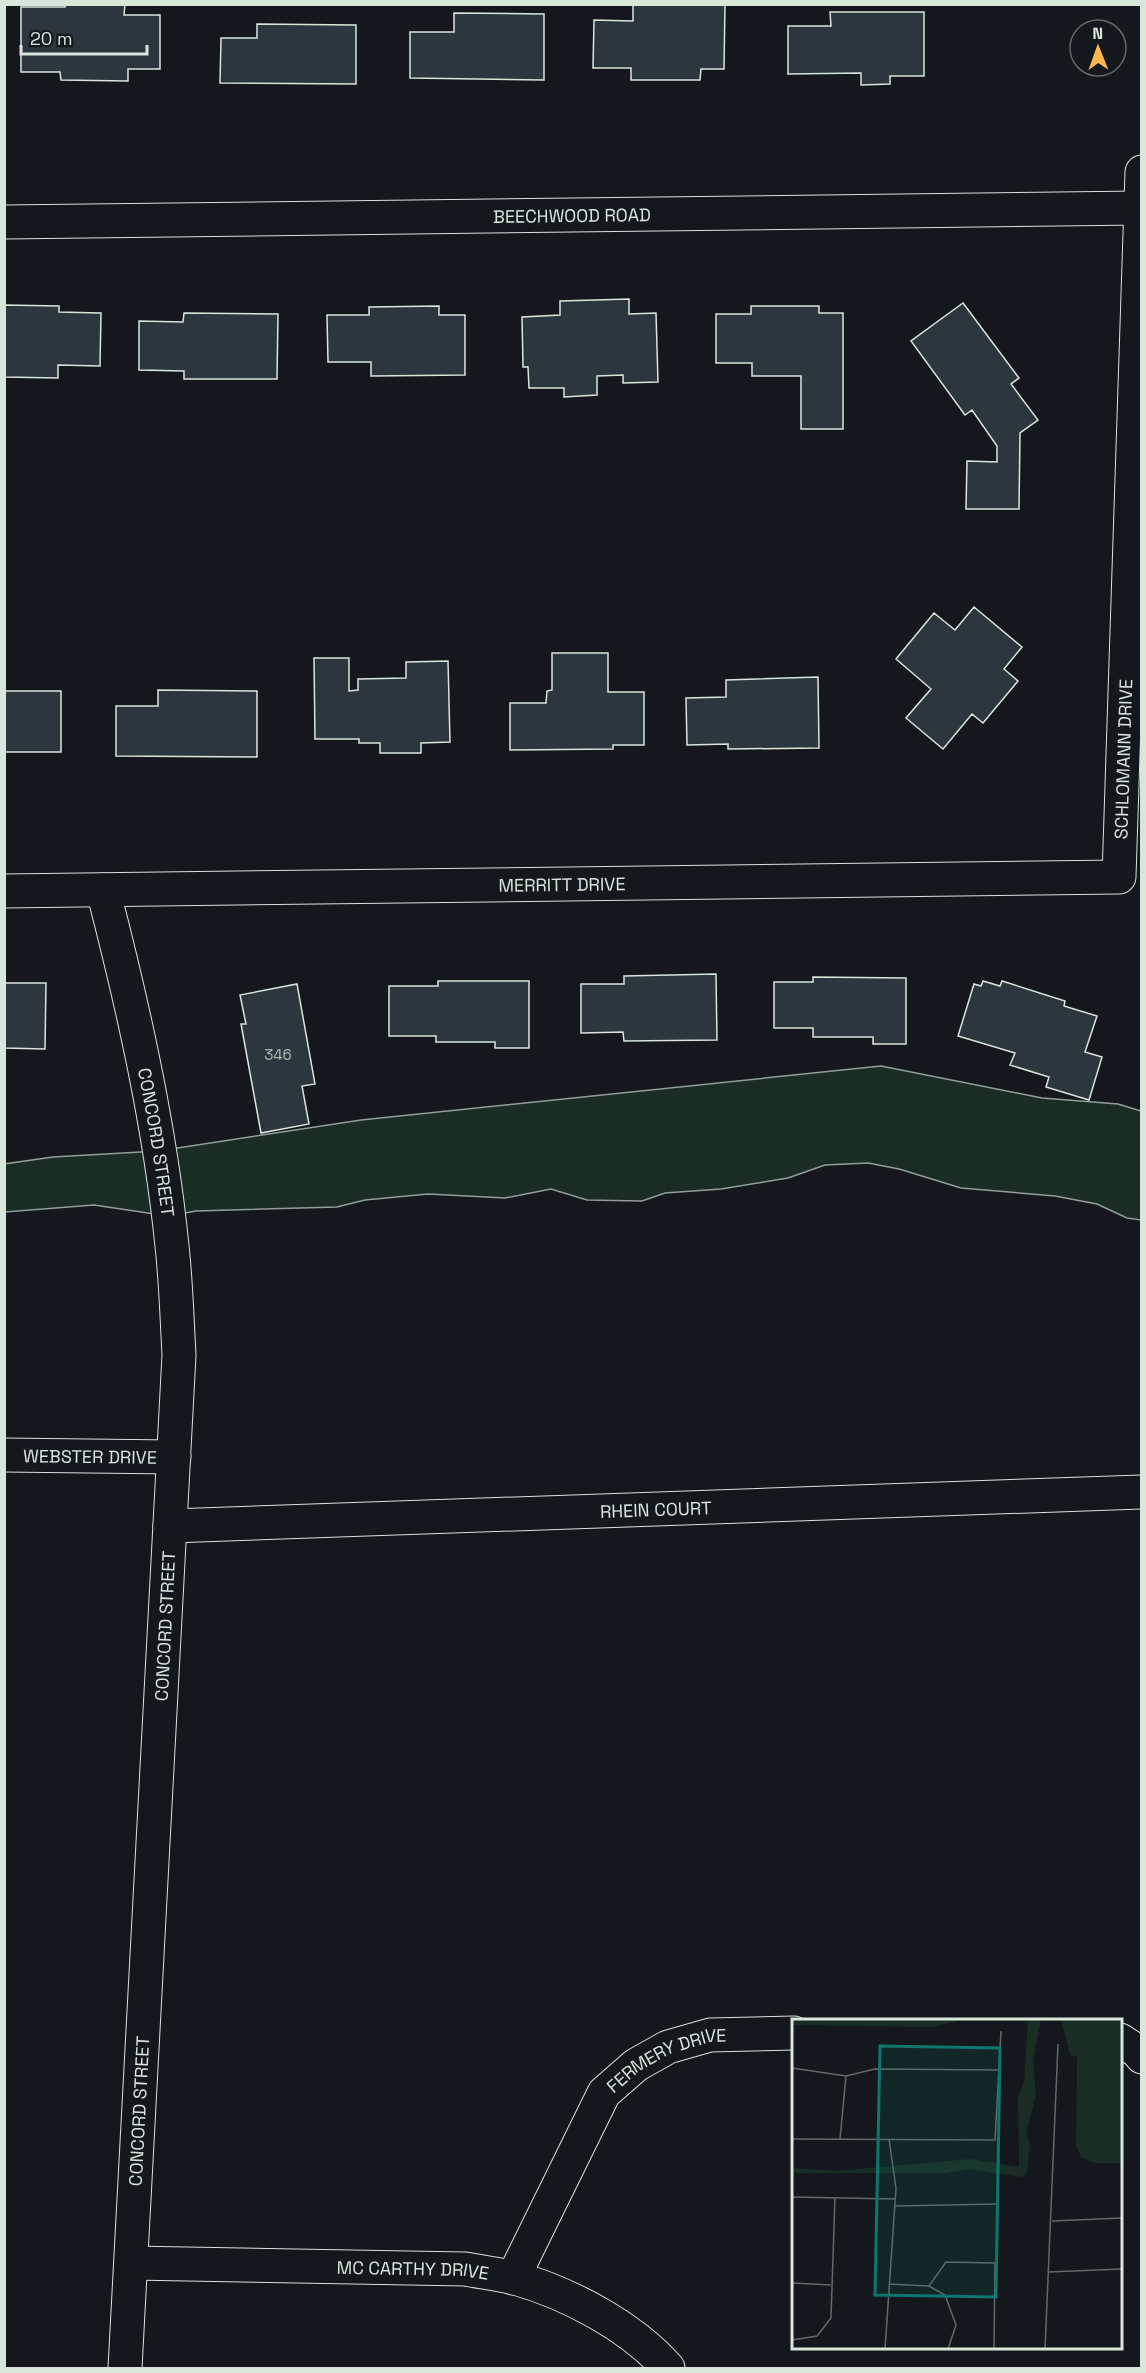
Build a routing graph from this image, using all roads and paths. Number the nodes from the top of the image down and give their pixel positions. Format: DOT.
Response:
graph roads {
  1 [pos="1142,172"];
  2 [pos="1140,208"];
  3 [pos="4,222"];
  4 [pos="1119,877"];
  5 [pos="103,890"];
  6 [pos="4,891"];
  7 [pos="4,1455"];
  8 [pos="174,1456"];
  9 [pos="1141,1492"];
  10 [pos="170,1526"];
  11 [pos="792,2034"];
  12 [pos="1122,2041"];
  13 [pos="1142,2057"];
  14 [pos="131,2263"];
  15 [pos="513,2278"];
  16 [pos="125,2368"];
  17 [pos="668,2368"];
  1 -- 2 [label="street, SCHLOMANN DRIVE"];
  2 -- 3 [label="street, BEECHWOOD ROAD"];
  2 -- 4 [label="street, SCHLOMANN DRIVE"];
  4 -- 5 [label="street, MERRITT DRIVE"];
  5 -- 6 [label="street, MERRITT DRIVE"];
  5 -- 8 [label="street, CONCORD STREET"];
  7 -- 8 [label="street, WEBSTER DRIVE"];
  8 -- 10 [label="street, CONCORD STREET"];
  9 -- 10 [label="street, RHEIN COURT"];
  10 -- 14 [label="street, CONCORD STREET"];
  11 -- 15 [label="street, FERMERY DRIVE"];
  12 -- 13 [label="street"];
  14 -- 15 [label="street, MC CARTHY DRIVE"];
  14 -- 16 [label="street, CONCORD STREET"];
  15 -- 17 [label="street, MC CARTHY DRIVE"];
}
